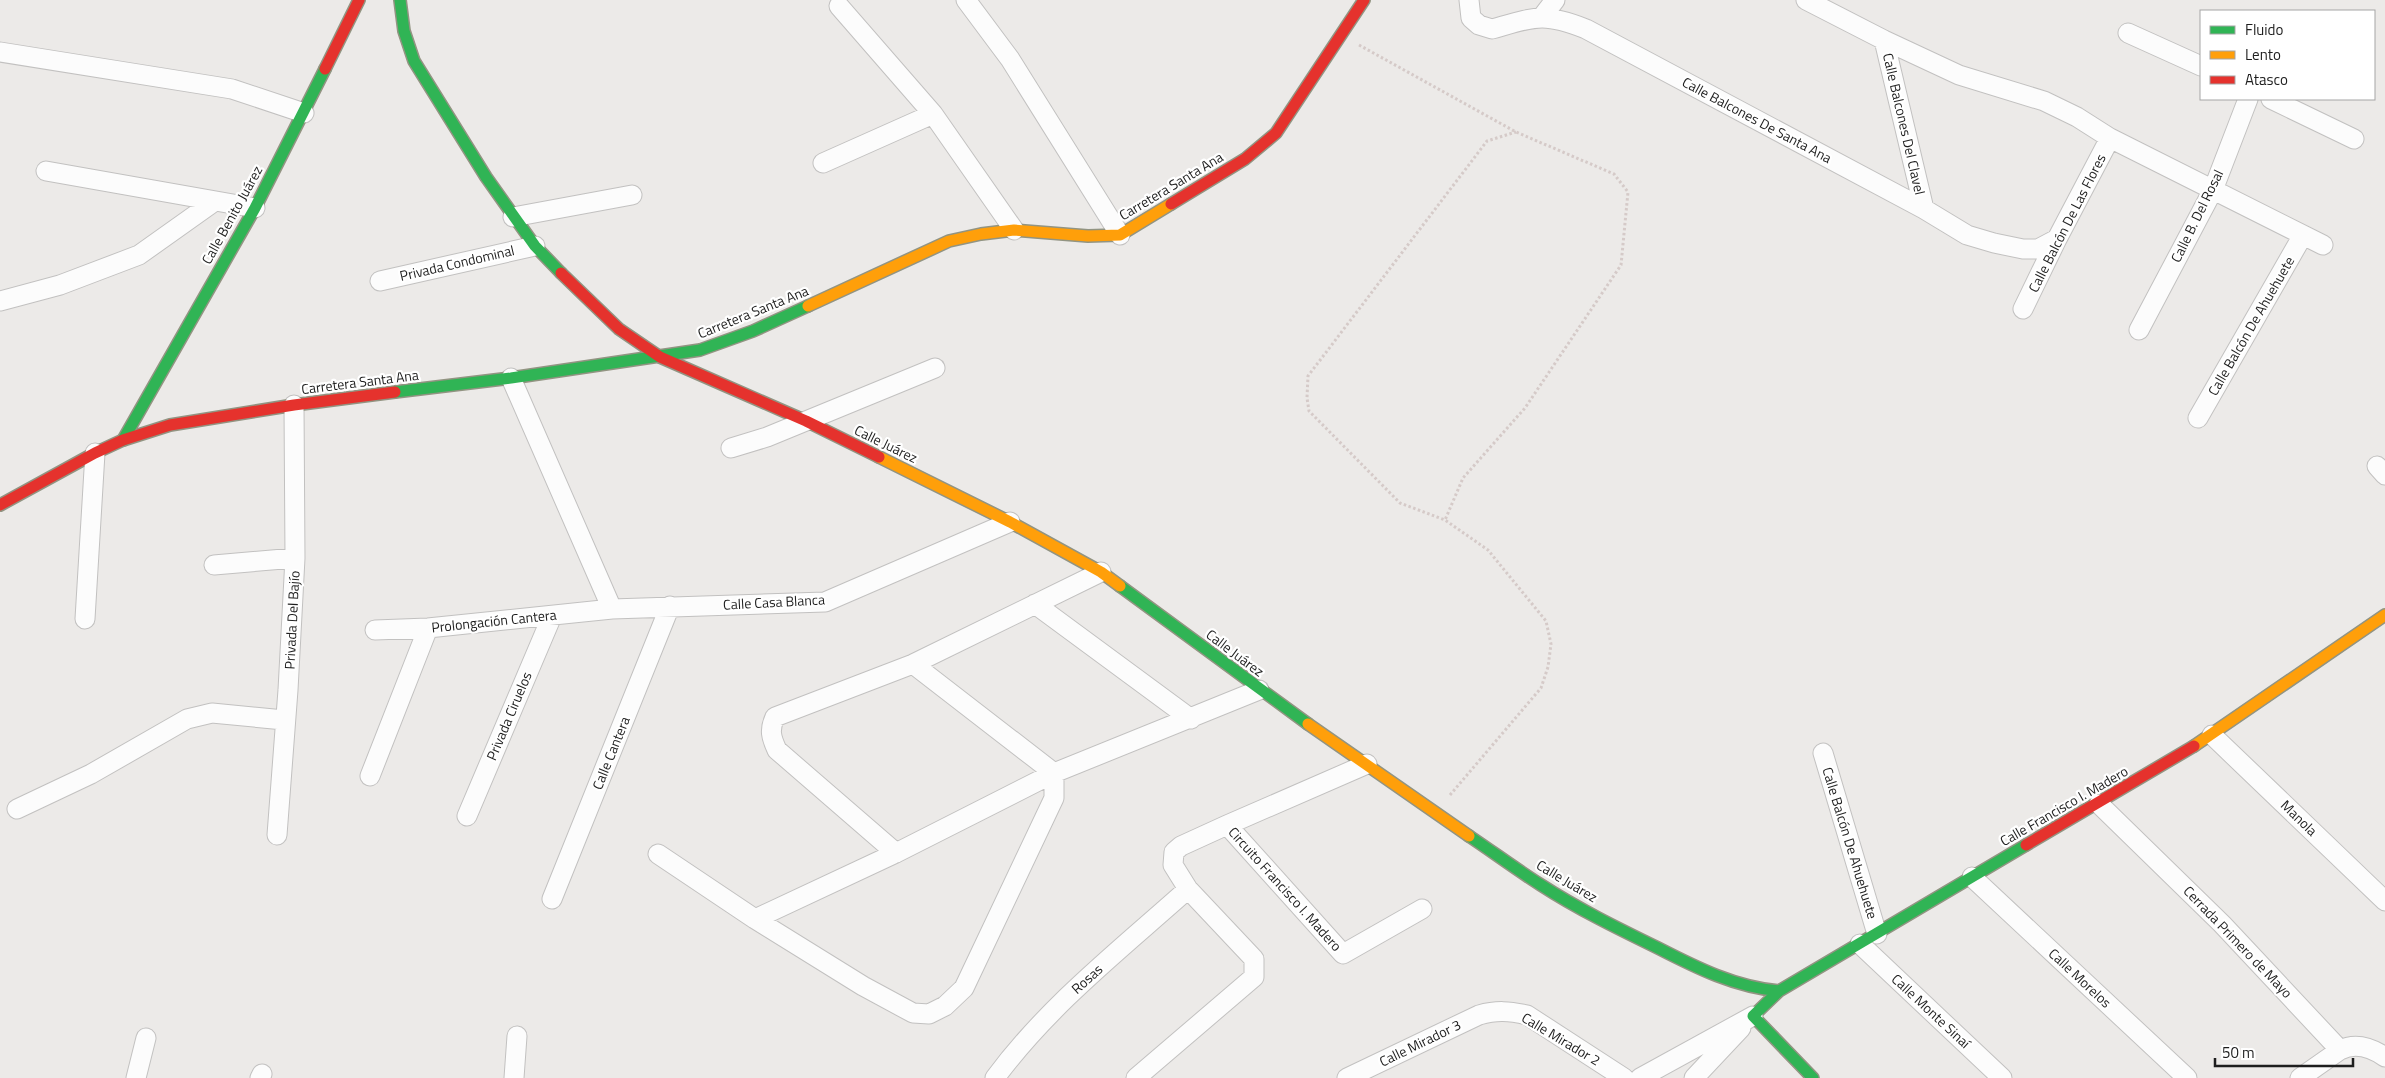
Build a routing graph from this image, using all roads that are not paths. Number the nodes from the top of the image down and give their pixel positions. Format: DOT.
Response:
graph roads {
  1 [pos="359,0"];
  2 [pos="400,0"];
  3 [pos="966,0"];
  4 [pos="1364,0"];
  5 [pos="1469,0"];
  6 [pos="1555,0"];
  7 [pos="1806,0"];
  8 [pos="839,6"];
  9 [pos="1839,8"];
  10 [pos="1542,17"];
  11 [pos="2128,33"];
  12 [pos="1884,40"];
  13 [pos="0,52"];
  14 [pos="2200,66"];
  15 [pos="2248,100"];
  16 [pos="2273,100"];
  17 [pos="304,113"];
  18 [pos="933,114"];
  19 [pos="2110,138"];
  20 [pos="2354,139"];
  21 [pos="824,163"];
  22 [pos="46,171"];
  23 [pos="2213,190"];
  24 [pos="632,195"];
  25 [pos="216,201"];
  26 [pos="255,208"];
  27 [pos="1924,209"];
  28 [pos="513,217"];
  29 [pos="1014,230"];
  30 [pos="1120,235"];
  31 [pos="2303,235"];
  32 [pos="2057,239"];
  33 [pos="2323,245"];
  34 [pos="535,246"];
  35 [pos="380,280"];
  36 [pos="0,300"];
  37 [pos="2024,308"];
  38 [pos="2139,330"];
  39 [pos="660,357"];
  40 [pos="935,368"];
  41 [pos="511,378"];
  42 [pos="294,405"];
  43 [pos="2198,418"];
  44 [pos="806,421"];
  45 [pos="123,440"];
  46 [pos="731,448"];
  47 [pos="95,453"];
  48 [pos="0,505"];
  49 [pos="1010,522"];
  50 [pos="295,558"];
  51 [pos="214,565"];
  52 [pos="1101,572"];
  53 [pos="1035,604"];
  54 [pos="670,606"];
  55 [pos="612,608"];
  56 [pos="2385,615"];
  57 [pos="552,616"];
  58 [pos="85,619"];
  59 [pos="428,628"];
  60 [pos="375,630"];
  61 [pos="913,664"];
  62 [pos="1259,690"];
  63 [pos="284,720"];
  64 [pos="1191,720"];
  65 [pos="2212,735"];
  66 [pos="1822,753"];
  67 [pos="1367,764"];
  68 [pos="1054,773"];
  69 [pos="370,776"];
  70 [pos="2099,804"];
  71 [pos="18,809"];
  72 [pos="467,816"];
  73 [pos="1227,825"];
  74 [pos="277,835"];
  75 [pos="658,854"];
  76 [pos="896,854"];
  77 [pos="1972,878"];
  78 [pos="1188,889"];
  79 [pos="552,899"];
  80 [pos="2385,901"];
  81 [pos="1422,910"];
  82 [pos="754,919"];
  83 [pos="1877,934"];
  84 [pos="1860,944"];
  85 [pos="1779,991"];
  86 [pos="1494,1011"];
  87 [pos="1753,1016"];
  88 [pos="517,1036"];
  89 [pos="146,1038"];
  90 [pos="2340,1050"];
  91 [pos="2385,1057"];
  92 [pos="2303,1077"];
  93 [pos="136,1078"];
  94 [pos="514,1078"];
  95 [pos="995,1078"];
  96 [pos="1136,1078"];
  97 [pos="1347,1078"];
  98 [pos="1624,1078"];
  99 [pos="1640,1078"];
  100 [pos="1694,1078"];
  101 [pos="1813,1078"];
  102 [pos="2002,1078"];
  103 [pos="2188,1078"];
  1 -- 17 [label="street, Calle Benito Juárez"];
  2 -- 28 [label="street"];
  3 -- 30 [label="street"];
  4 -- 30 [label="street, Carretera Santa Ana"];
  5 -- 10 [label="street, Calle Balcones De Santa Ana"];
  6 -- 10 [label="street"];
  7 -- 9 [label="street, Calle Balcón De Las Flores"];
  8 -- 18 [label="street"];
  9 -- 12 [label="street, Calle Balcón De Las Flores"];
  10 -- 27 [label="street, Calle Balcones De Santa Ana"];
  11 -- 14 [label="street"];
  12 -- 19 [label="street, Calle Balcón De Las Flores"];
  12 -- 27 [label="street, Calle Balcones Del Clavel"];
  13 -- 17 [label="street"];
  15 -- 23 [label="street, Calle B. Del Rosal"];
  16 -- 20 [label="street"];
  17 -- 26 [label="street, Calle Benito Juárez"];
  18 -- 21 [label="street"];
  18 -- 29 [label="street"];
  19 -- 23 [label="street, Calle Balcón De Las Flores"];
  19 -- 32 [label="street, Calle Balcón De Las Flores"];
  22 -- 25 [label="street"];
  23 -- 31 [label="street, Calle Balcón De Las Flores"];
  23 -- 38 [label="street, Calle B. Del Rosal"];
  24 -- 28 [label="street"];
  25 -- 26 [label="street"];
  25 -- 36 [label="street"];
  26 -- 45 [label="street, Calle Benito Juárez"];
  27 -- 32 [label="street, Calle Balcones De Santa Ana"];
  28 -- 34 [label="street"];
  29 -- 30 [label="street, Carretera Santa Ana"];
  29 -- 39 [label="street, Carretera Santa Ana"];
  31 -- 33 [label="street, Calle Balcón De Las Flores"];
  31 -- 43 [label="street, Calle Balcón De Ahuehuete"];
  32 -- 37 [label="street, Calle Balcón De Las Flores"];
  34 -- 35 [label="street, Privada Condominal"];
  34 -- 39 [label="street"];
  39 -- 41 [label="street, Carretera Santa Ana"];
  39 -- 44 [label="street, Calle Juárez"];
  40 -- 44 [label="street"];
  41 -- 42 [label="street, Carretera Santa Ana"];
  41 -- 55 [label="street"];
  42 -- 45 [label="street, Carretera Santa Ana"];
  42 -- 50 [label="street, Privada Del Bajío"];
  44 -- 46 [label="street"];
  44 -- 49 [label="street, Calle Juárez"];
  45 -- 47 [label="street, Carretera Santa Ana"];
  47 -- 48 [label="street, Carretera Santa Ana"];
  47 -- 58 [label="street"];
  49 -- 52 [label="street, Calle Juárez"];
  49 -- 54 [label="street, Calle Casa Blanca"];
  50 -- 51 [label="street"];
  50 -- 63 [label="street, Privada Del Bajío"];
  52 -- 53 [label="street"];
  52 -- 62 [label="street, Calle Juárez"];
  53 -- 61 [label="street"];
  53 -- 64 [label="street"];
  54 -- 55 [label="street, Calle Casa Blanca"];
  54 -- 79 [label="street, Calle Cantera"];
  55 -- 57 [label="street, Prolongación Cantera"];
  56 -- 65 [label="street, Calle Francisco I. Madero"];
  57 -- 59 [label="street, Prolongación Cantera"];
  57 -- 72 [label="street, Privada Ciruelos"];
  59 -- 60 [label="street, Prolongación Cantera"];
  59 -- 69 [label="street"];
  61 -- 68 [label="street"];
  61 -- 76 [label="street"];
  62 -- 64 [label="street"];
  62 -- 67 [label="street, Calle Juárez"];
  63 -- 71 [label="street"];
  63 -- 74 [label="street, Privada Del Bajío"];
  64 -- 68 [label="street"];
  65 -- 70 [label="street, Calle Francisco I. Madero"];
  65 -- 80 [label="street, Manola"];
  66 -- 83 [label="street, Calle Balcón De Ahuehuete"];
  67 -- 73 [label="street"];
  67 -- 85 [label="street, Calle Juárez"];
  68 -- 76 [label="street"];
  68 -- 82 [label="street"];
  70 -- 77 [label="street, Calle Francisco I. Madero"];
  70 -- 90 [label="street, Cerrada Primero de Mayo"];
  73 -- 78 [label="street"];
  73 -- 81 [label="street, Circuito Francisco I. Madero"];
  75 -- 82 [label="street"];
  76 -- 82 [label="street"];
  77 -- 83 [label="street, Calle Francisco I. Madero"];
  77 -- 103 [label="street, Calle Morelos"];
  78 -- 95 [label="street, Rosas"];
  78 -- 96 [label="street"];
  83 -- 84 [label="street, Calle Francisco I. Madero"];
  84 -- 85 [label="street, Calle Francisco I. Madero"];
  84 -- 102 [label="street, Calle Monte Sinaí"];
  85 -- 87 [label="street, Calle Francisco I. Madero"];
  86 -- 97 [label="street, Calle Mirador 3"];
  86 -- 98 [label="street, Calle Mirador 2"];
  87 -- 99 [label="street"];
  87 -- 100 [label="street"];
  87 -- 101 [label="street"];
  88 -- 94 [label="street"];
  89 -- 93 [label="street"];
  90 -- 91 [label="street"];
  90 -- 92 [label="street"];
}
